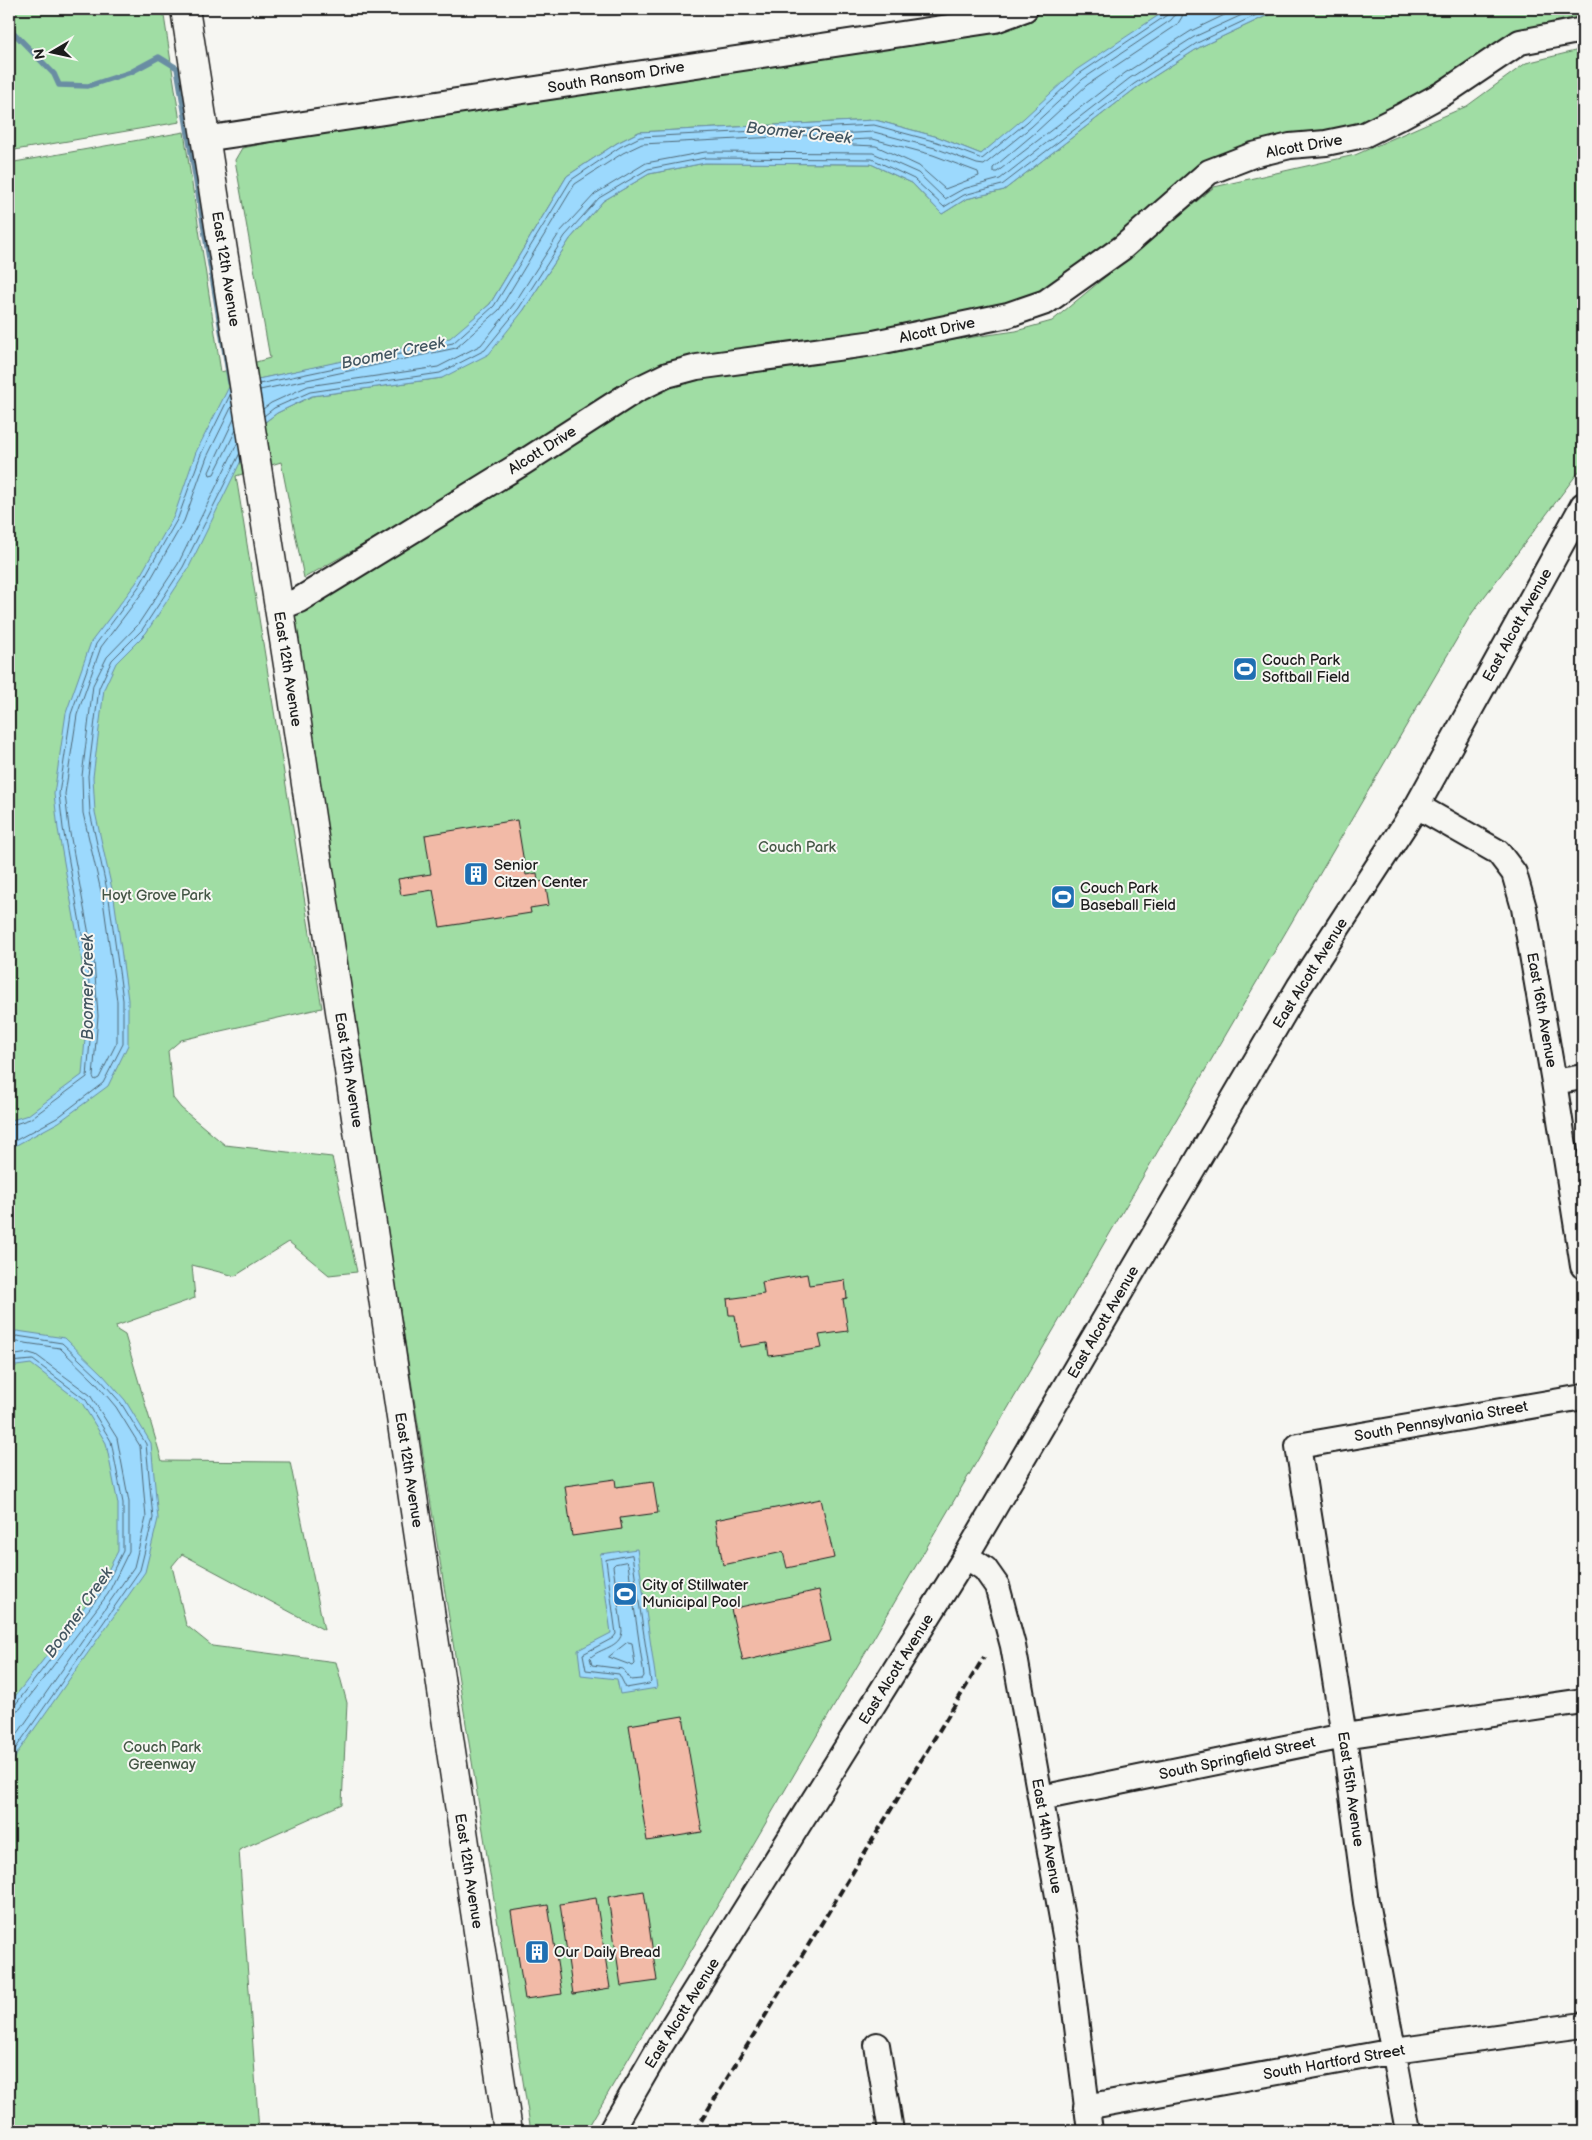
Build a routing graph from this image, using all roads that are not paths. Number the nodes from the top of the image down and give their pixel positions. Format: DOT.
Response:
graph roads {
  1 [pos="185,9"];
  2 [pos="1025,9"];
  3 [pos="1583,30"];
  4 [pos="204,139"];
  5 [pos="1583,505"];
  6 [pos="279,608"];
  7 [pos="1417,806"];
  8 [pos="1583,1077"];
  9 [pos="1554,1082"];
  10 [pos="1583,1266"];
  11 [pos="1583,1397"];
  12 [pos="1298,1446"];
  13 [pos="966,1556"];
  14 [pos="1583,1701"];
  15 [pos="1344,1736"];
  16 [pos="1041,1798"];
  17 [pos="1583,2025"];
  18 [pos="877,2045"];
  19 [pos="1394,2051"];
  20 [pos="1086,2108"];
  21 [pos="508,2131"];
  22 [pos="611,2131"];
  23 [pos="891,2131"];
  24 [pos="1090,2131"];
  25 [pos="1408,2131"];
  1 -- 4 [label="street, East 12th Avenue"];
  2 -- 4 [label="street, South Ransom Drive"];
  3 -- 6 [label="street, Alcott Drive"];
  4 -- 6 [label="street, East 12th Avenue"];
  5 -- 7 [label="street, East Alcott Avenue"];
  6 -- 21 [label="street, East 12th Avenue"];
  7 -- 9 [label="street, East 16th Avenue"];
  7 -- 13 [label="street, East Alcott Avenue"];
  8 -- 9 [label="street"];
  9 -- 10 [label="street, East 16th Avenue"];
  11 -- 12 [label="street, South Pennsylvania Street"];
  12 -- 15 [label="street, East 15th Avenue"];
  13 -- 16 [label="street, East 14th Avenue"];
  13 -- 22 [label="street, East Alcott Avenue"];
  14 -- 15 [label="street, South Springfield Street"];
  15 -- 16 [label="street, South Springfield Street"];
  15 -- 19 [label="street, East 15th Avenue"];
  16 -- 20 [label="street, East 14th Avenue"];
  17 -- 19 [label="street, South Hartford Street"];
  18 -- 23 [label="street"];
  19 -- 20 [label="street, South Hartford Street"];
  19 -- 25 [label="street, East 15th Avenue"];
  20 -- 24 [label="street, East 14th Avenue"];
}
